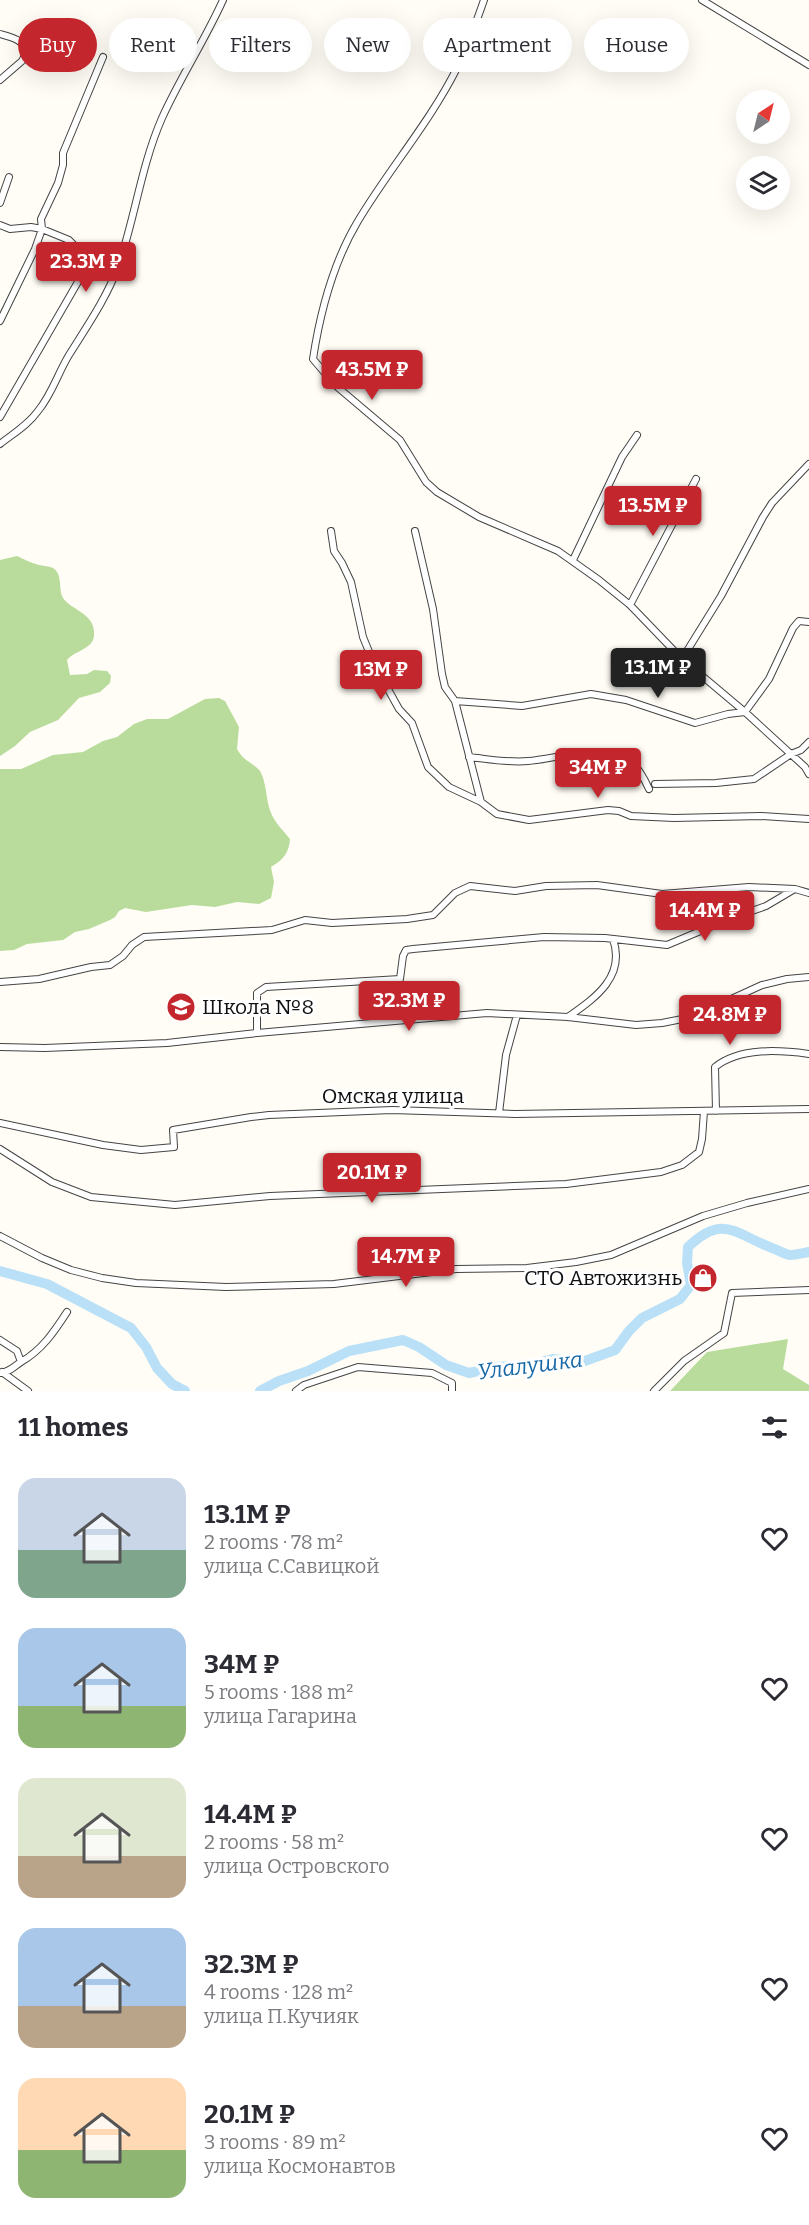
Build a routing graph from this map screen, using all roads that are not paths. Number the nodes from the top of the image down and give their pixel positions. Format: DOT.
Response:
graph roads {
  1 [pos="223,0"];
  2 [pos="484,0"];
  3 [pos="702,0"];
  4 [pos="0,34"];
  5 [pos="103,57"];
  6 [pos="809,65"];
  7 [pos="0,80"];
  8 [pos="9,177"];
  9 [pos="0,203"];
  10 [pos="0,225"];
  11 [pos="42,229"];
  12 [pos="0,321"];
  13 [pos="0,417"];
  14 [pos="637,435"];
  15 [pos="0,444"];
  16 [pos="809,464"];
  17 [pos="696,479"];
  18 [pos="331,531"];
  19 [pos="415,531"];
  20 [pos="573,560"];
  21 [pos="630,605"];
  22 [pos="809,622"];
  23 [pos="682,659"];
  24 [pos="455,701"];
  25 [pos="745,712"];
  26 [pos="809,742"];
  27 [pos="791,754"];
  28 [pos="469,757"];
  29 [pos="809,774"];
  30 [pos="655,784"];
  31 [pos="649,789"];
  32 [pos="481,802"];
  33 [pos="809,819"];
  34 [pos="795,889"];
  35 [pos="809,893"];
  36 [pos="613,939"];
  37 [pos="809,977"];
  38 [pos="0,982"];
  39 [pos="517,1015"];
  40 [pos="568,1017"];
  41 [pos="257,1033"];
  42 [pos="0,1047"];
  43 [pos="809,1054"];
  44 [pos="809,1109"];
  45 [pos="704,1111"];
  46 [pos="716,1111"];
  47 [pos="499,1113"];
  48 [pos="0,1123"];
  49 [pos="0,1149"];
  50 [pos="809,1189"];
  51 [pos="0,1236"];
  52 [pos="809,1290"];
  53 [pos="67,1312"];
  54 [pos="0,1340"];
  55 [pos="21,1362"];
  56 [pos="1,1372"];
  57 [pos="28,1391"];
  58 [pos="296,1391"];
  59 [pos="452,1391"];
  60 [pos="654,1391"];
  1 -- 15 [label="street"];
  2 -- 20 [label="street"];
  3 -- 6 [label="street"];
  4 -- 7 [label="street"];
  5 -- 11 [label="street"];
  8 -- 9 [label="street"];
  10 -- 11 [label="street"];
  11 -- 12 [label="street"];
  11 -- 13 [label="street"];
  14 -- 20 [label="street"];
  16 -- 23 [label="street"];
  17 -- 21 [label="street"];
  18 -- 32 [label="street"];
  19 -- 24 [label="street"];
  20 -- 21 [label="street"];
  21 -- 23 [label="street"];
  22 -- 25 [label="street"];
  23 -- 25 [label="street"];
  24 -- 25 [label="street"];
  24 -- 28 [label="street"];
  25 -- 27 [label="street"];
  26 -- 27 [label="street"];
  27 -- 29 [label="street"];
  27 -- 30 [label="street"];
  28 -- 31 [label="street"];
  28 -- 32 [label="street"];
  32 -- 33 [label="street"];
  34 -- 35 [label="street"];
  34 -- 36 [label="street"];
  34 -- 38 [label="street"];
  36 -- 40 [label="street"];
  36 -- 41 [label="street"];
  37 -- 40 [label="street"];
  39 -- 40 [label="street"];
  39 -- 41 [label="street"];
  39 -- 47 [label="street"];
  41 -- 42 [label="street"];
  43 -- 46 [label="street"];
  44 -- 46 [label="street, Омская улица"];
  45 -- 46 [label="street, Омская улица"];
  45 -- 47 [label="street, Омская улица"];
  45 -- 49 [label="street"];
  47 -- 48 [label="street, Омская улица"];
  50 -- 51 [label="street"];
  52 -- 60 [label="street"];
  53 -- 55 [label="street"];
  54 -- 55 [label="street"];
  55 -- 56 [label="street"];
  56 -- 57 [label="street"];
  58 -- 59 [label="street"];
}
